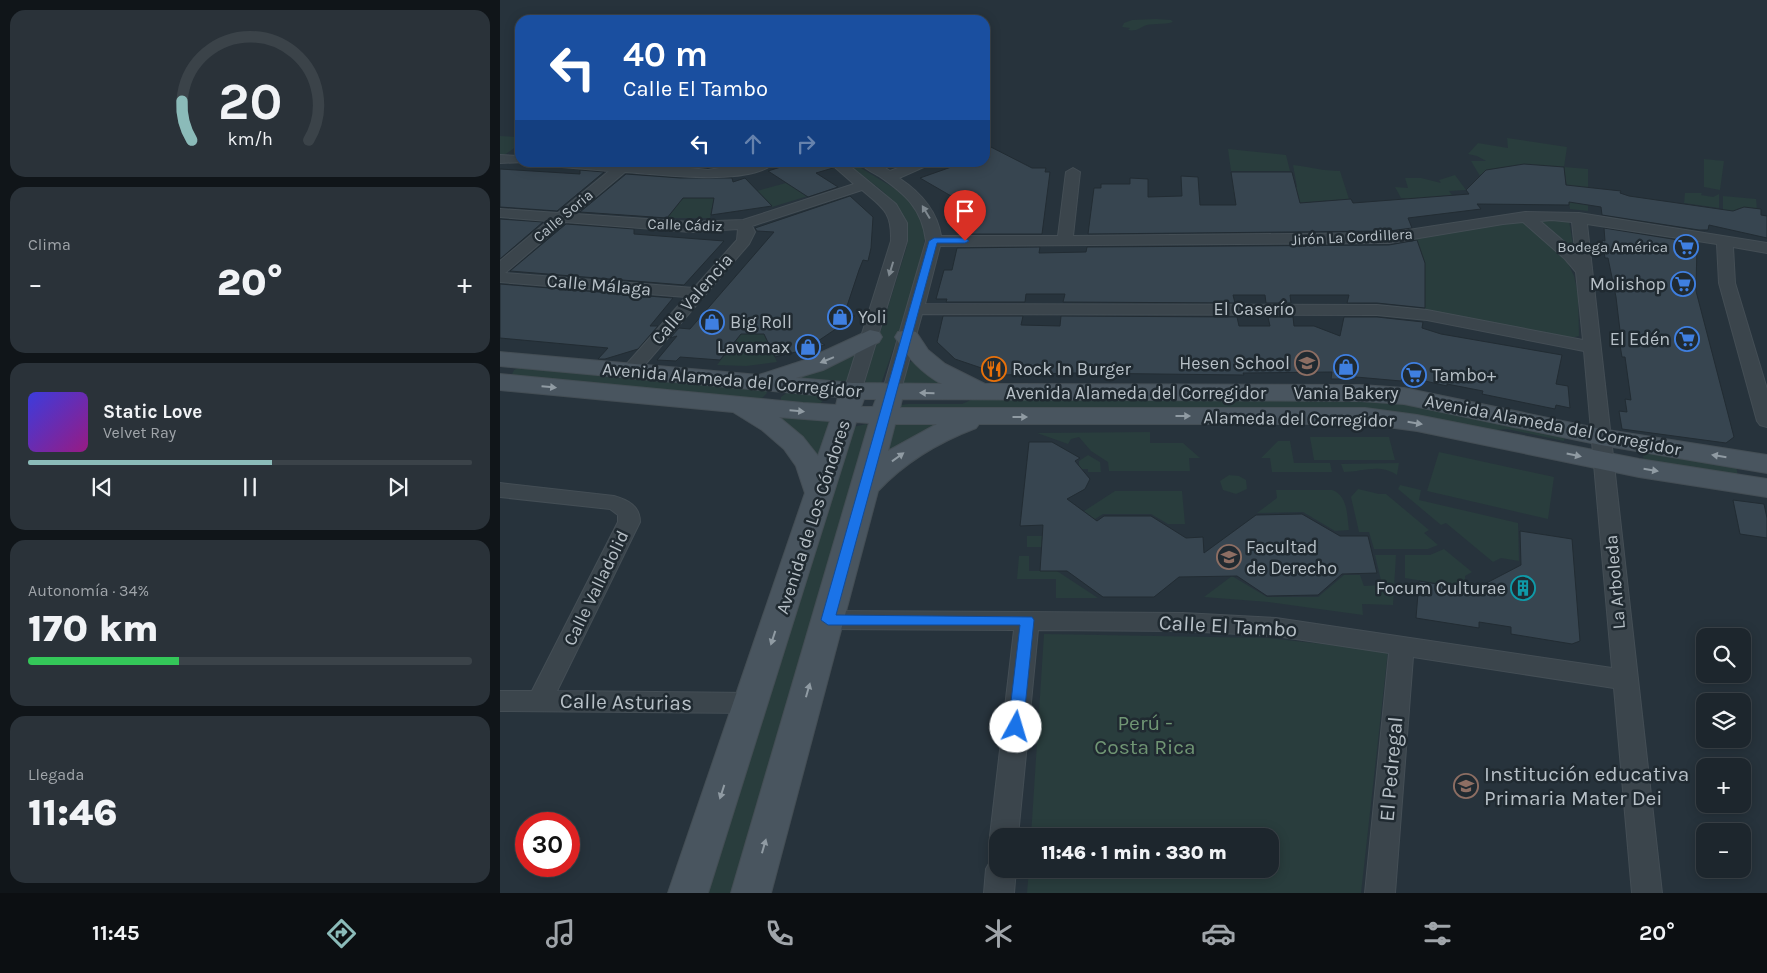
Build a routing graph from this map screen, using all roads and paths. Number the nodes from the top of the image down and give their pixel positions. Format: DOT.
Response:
graph roads {
  1 [pos="500,159"];
  2 [pos="515,160"];
  3 [pos="622,167"];
  4 [pos="643,167"];
  5 [pos="754,167"];
  6 [pos="845,167"];
  7 [pos="873,167"];
  8 [pos="915,167"];
  9 [pos="1073,172"];
  10 [pos="888,177"];
  11 [pos="864,185"];
  12 [pos="500,213"];
  13 [pos="1526,216"];
  14 [pos="1579,217"];
  15 [pos="562,218"];
  16 [pos="744,224"];
  17 [pos="934,241"];
  18 [pos="1065,241"];
  19 [pos="1725,241"];
  20 [pos="1767,248"];
  21 [pos="500,269"];
  22 [pos="1584,271"];
  23 [pos="500,277"];
  24 [pos="698,293"];
  25 [pos="915,309"];
  26 [pos="870,337"];
  27 [pos="907,338"];
  28 [pos="1591,347"];
  29 [pos="504,364"];
  30 [pos="630,370"];
  31 [pos="1759,371"];
  32 [pos="500,382"];
  33 [pos="750,382"];
  34 [pos="781,385"];
  35 [pos="850,403"];
  36 [pos="888,404"];
  37 [pos="732,405"];
  38 [pos="988,405"];
  39 [pos="767,408"];
  40 [pos="1767,421"];
  41 [pos="1602,449"];
  42 [pos="1767,464"];
  43 [pos="1767,488"];
  44 [pos="500,490"];
  45 [pos="863,490"];
  46 [pos="820,494"];
  47 [pos="828,620"];
  48 [pos="1027,620"];
  49 [pos="1402,645"];
  50 [pos="1624,680"];
  51 [pos="500,701"];
  52 [pos="540,701"];
  53 [pos="752,703"];
  54 [pos="1005,828"];
  55 [pos="1000,878"];
  56 [pos="688,893"];
  57 [pos="751,893"];
  58 [pos="998,893"];
  59 [pos="1380,893"];
  60 [pos="1647,893"];
  1 -- 2 [label="street"];
  3 -- 15 [label="street, Calle Soria"];
  4 -- 5 [label="street"];
  6 -- 11 [label="street, Avenida de Los Cóndores"];
  7 -- 10 [label="street"];
  8 -- 10 [label="street"];
  9 -- 18 [label="street"];
  17 -- 10 [label="street, one-way"];
  11 -- 16 [label="street, Calle Cádiz"];
  11 -- 26 [label="street, Avenida de Los Cóndores, one-way"];
  12 -- 15 [label="street, Calle Cádiz"];
  13 -- 14 [label="street, Jirón La Cordillera"];
  13 -- 18 [label="street, Jirón La Cordillera"];
  13 -- 22 [label="street"];
  14 -- 19 [label="street, Jirón La Cordillera"];
  14 -- 22 [label="street, La Arboleda"];
  15 -- 16 [label="street, Calle Cádiz"];
  15 -- 21 [label="street, Calle Soria"];
  16 -- 24 [label="street, Calle Valencia"];
  17 -- 18 [label="street, Jirón La Cordillera"];
  17 -- 25 [label="street"];
  19 -- 20 [label="street, Jirón La Cordillera"];
  19 -- 31 [label="street"];
  22 -- 28 [label="street, La Arboleda"];
  23 -- 24 [label="street, Calle Málaga"];
  24 -- 30 [label="street, Calle Valencia"];
  25 -- 27 [label="street"];
  25 -- 28 [label="street, El Caserío"];
  26 -- 33 [label="main road, one-way"];
  26 -- 35 [label="street, Avenida de Los Cóndores"];
  27 -- 36 [label="street"];
  27 -- 38 [label="main road"];
  28 -- 41 [label="street, La Arboleda"];
  29 -- 30 [label="main road, Avenida Alameda del Corregidor"];
  30 -- 33 [label="main road, Avenida Alameda del Corregidor"];
  31 -- 40 [label="street"];
  32 -- 37 [label="main road, Avenida Alameda del Corregidor, one-way"];
  33 -- 34 [label="main road, Avenida Alameda del Corregidor"];
  34 -- 35 [label="main road, Avenida Alameda del Corregidor"];
  34 -- 39 [label="main road"];
  35 -- 36 [label="main road, Avenida Alameda del Corregidor"];
  39 -- 35 [label="main road, Avenida Alameda del Corregidor, one-way"];
  35 -- 46 [label="main road, Avenida de Los Cóndores"];
  36 -- 38 [label="main road, Alameda del Corregidor"];
  36 -- 45 [label="main road"];
  37 -- 39 [label="main road, Avenida Alameda del Corregidor"];
  37 -- 46 [label="main road"];
  38 -- 41 [label="main road, Alameda del Corregidor"];
  45 -- 38 [label="main road, one-way"];
  42 -- 41 [label="main road, Avenida Alameda del Corregidor, one-way"];
  41 -- 43 [label="main road, Alameda del Corregidor, one-way"];
  41 -- 50 [label="street, La Arboleda"];
  44 -- 52 [label="street, Calle Valladolid"];
  45 -- 47 [label="main road"];
  46 -- 53 [label="main road, Avenida de Los Cóndores, one-way"];
  47 -- 48 [label="street, Calle El Tambo"];
  57 -- 47 [label="main road, one-way"];
  48 -- 49 [label="street, Calle El Tambo"];
  48 -- 54 [label="street"];
  49 -- 50 [label="street, Calle El Tambo"];
  49 -- 59 [label="street, El Pedregal"];
  50 -- 60 [label="street, La Arboleda"];
  51 -- 52 [label="street, Calle Asturias"];
  52 -- 53 [label="street, Calle Asturias"];
  53 -- 56 [label="main road, Avenida de Los Cóndores, one-way"];
  55 -- 58 [label="street"];
}
